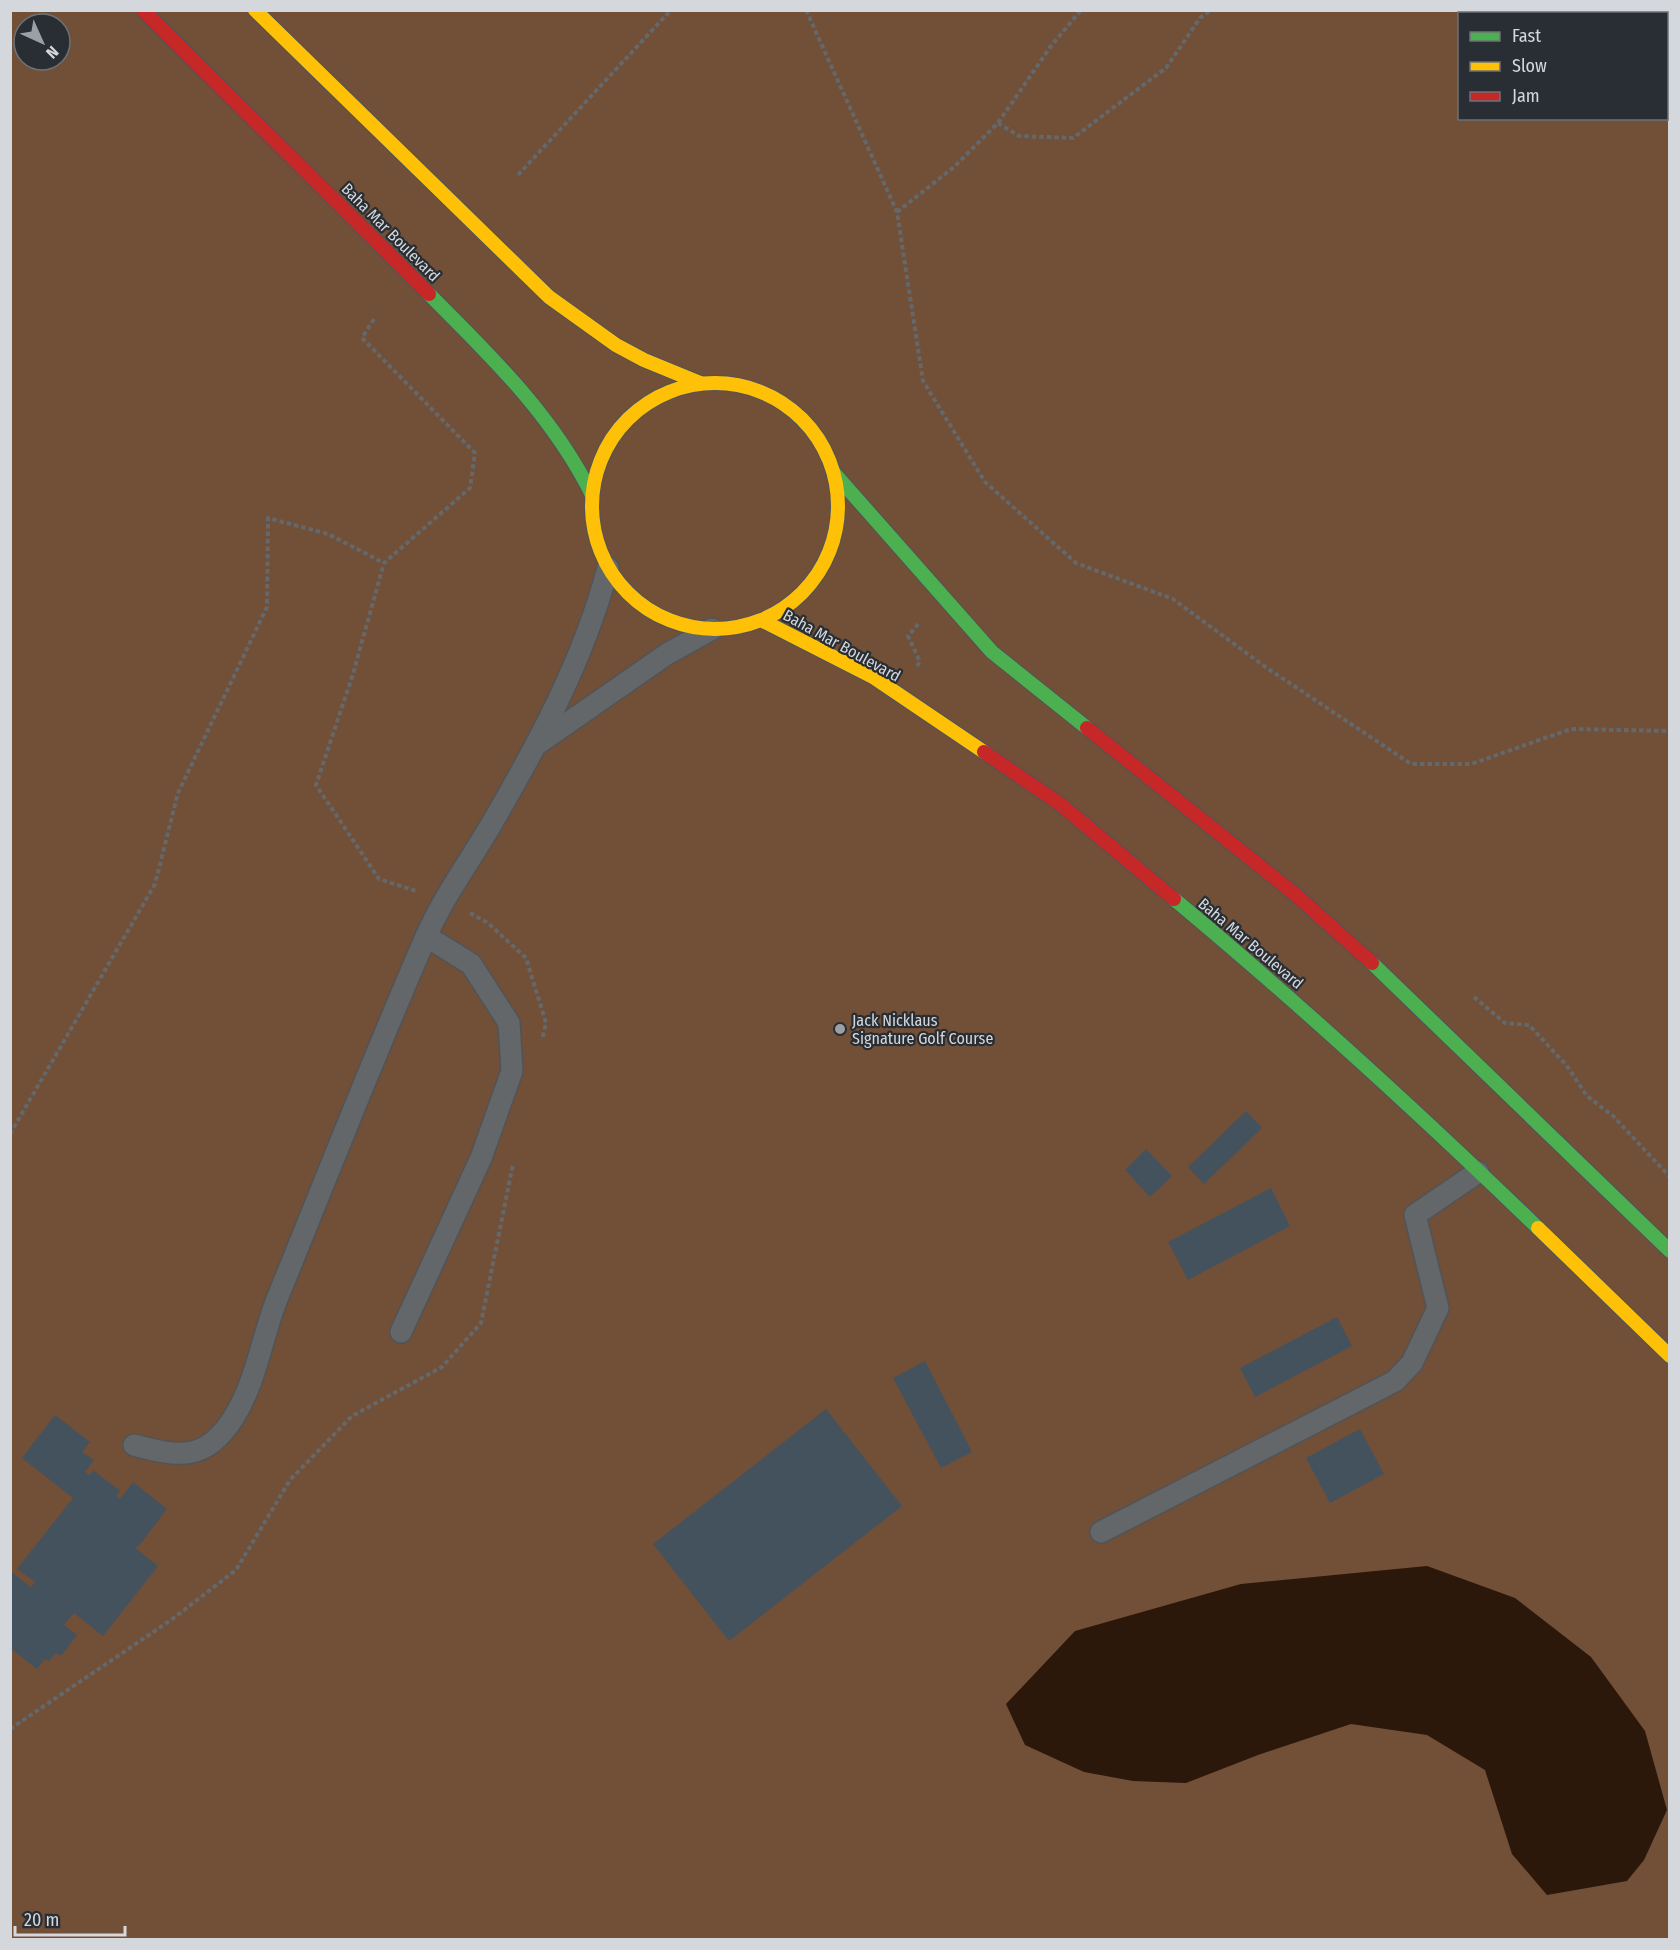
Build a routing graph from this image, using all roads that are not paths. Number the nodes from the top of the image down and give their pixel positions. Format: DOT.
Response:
graph roads {
  1 [pos="143,10"];
  2 [pos="255,10"];
  3 [pos="700,383"];
  4 [pos="834,473"];
  5 [pos="592,495"];
  6 [pos="608,568"];
  7 [pos="761,620"];
  8 [pos="712,629"];
  9 [pos="539,743"];
  10 [pos="426,936"];
  11 [pos="1478,1172"];
  12 [pos="1670,1251"];
  13 [pos="401,1332"];
  14 [pos="1670,1356"];
  15 [pos="134,1445"];
  16 [pos="1101,1532"];
  1 -- 5 [label="main road, Baha Mar Boulevard"];
  2 -- 3 [label="main road"];
  3 -- 4 [label="main road"];
  3 -- 5 [label="main road"];
  4 -- 7 [label="main road"];
  4 -- 12 [label="main road"];
  5 -- 6 [label="main road"];
  6 -- 8 [label="main road"];
  6 -- 9 [label="lane"];
  7 -- 8 [label="main road"];
  7 -- 11 [label="main road, Baha Mar Boulevard"];
  8 -- 9 [label="lane"];
  9 -- 10 [label="lane"];
  10 -- 13 [label="lane"];
  10 -- 15 [label="lane"];
  11 -- 14 [label="main road, Baha Mar Boulevard"];
  11 -- 16 [label="lane"];
}
